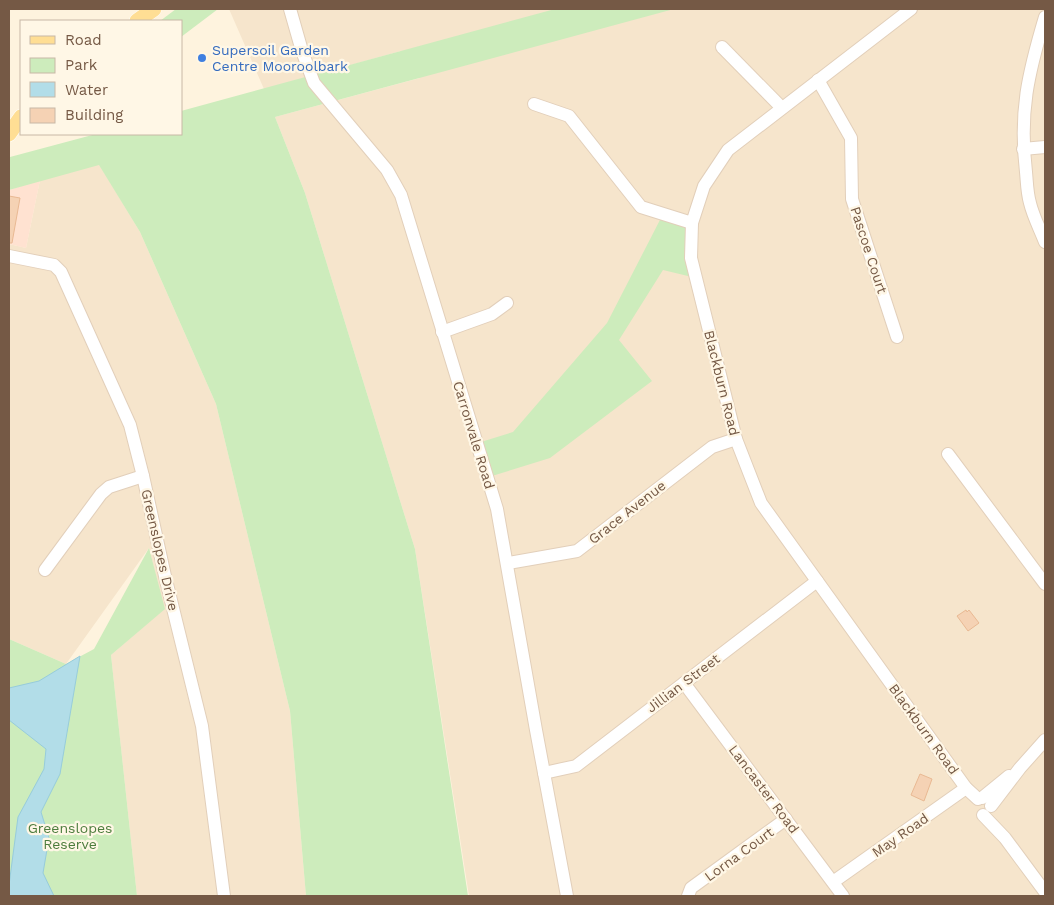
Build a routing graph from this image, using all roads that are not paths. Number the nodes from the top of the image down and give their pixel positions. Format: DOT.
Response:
graph roads {
  1 [pos="154,9"];
  2 [pos="290,9"];
  3 [pos="911,9"];
  4 [pos="1045,18"];
  5 [pos="138,20"];
  6 [pos="722,47"];
  7 [pos="818,80"];
  8 [pos="534,104"];
  9 [pos="782,108"];
  10 [pos="20,118"];
  11 [pos="9,134"];
  12 [pos="1045,147"];
  13 [pos="1023,149"];
  14 [pos="692,223"];
  15 [pos="1045,242"];
  16 [pos="9,256"];
  17 [pos="507,303"];
  18 [pos="442,332"];
  19 [pos="898,337"];
  20 [pos="736,438"];
  21 [pos="948,454"];
  22 [pos="143,476"];
  23 [pos="508,563"];
  24 [pos="45,570"];
  25 [pos="817,582"];
  26 [pos="1045,584"];
  27 [pos="684,683"];
  28 [pos="1045,740"];
  29 [pos="544,773"];
  30 [pos="966,788"];
  31 [pos="983,806"];
  32 [pos="786,819"];
  33 [pos="833,882"];
  34 [pos="690,892"];
  35 [pos="1045,892"];
  36 [pos="224,896"];
  37 [pos="567,896"];
  38 [pos="843,896"];
  1 -- 5 [label="main road"];
  2 -- 18 [label="street, Carronvale Road"];
  3 -- 7 [label="street, Blackburn Road"];
  4 -- 13 [label="street"];
  6 -- 9 [label="street"];
  7 -- 9 [label="street, Blackburn Road"];
  7 -- 19 [label="street, Pascoe Court"];
  8 -- 14 [label="street"];
  9 -- 14 [label="street, Blackburn Road"];
  10 -- 11 [label="main road"];
  12 -- 13 [label="street"];
  13 -- 15 [label="street"];
  14 -- 20 [label="street, Blackburn Road"];
  16 -- 22 [label="street, Greenslopes Drive"];
  17 -- 18 [label="street"];
  18 -- 23 [label="street, Carronvale Road"];
  20 -- 23 [label="street, Grace Avenue"];
  20 -- 25 [label="street, Blackburn Road"];
  21 -- 26 [label="street"];
  22 -- 24 [label="street"];
  22 -- 36 [label="street, Greenslopes Drive"];
  23 -- 29 [label="street, Carronvale Road"];
  25 -- 27 [label="street, Jillian Street"];
  25 -- 30 [label="street, Blackburn Road"];
  27 -- 29 [label="street, Jillian Street"];
  27 -- 32 [label="street, Lancaster Road"];
  28 -- 31 [label="street"];
  29 -- 37 [label="street, Carronvale Road"];
  30 -- 31 [label="street, Blackburn Road"];
  30 -- 33 [label="street, May Road"];
  31 -- 35 [label="street, Blackburn Road"];
  32 -- 33 [label="street, Lancaster Road"];
  32 -- 34 [label="street, Lorna Court"];
  33 -- 38 [label="street, Lancaster Road"];
}
